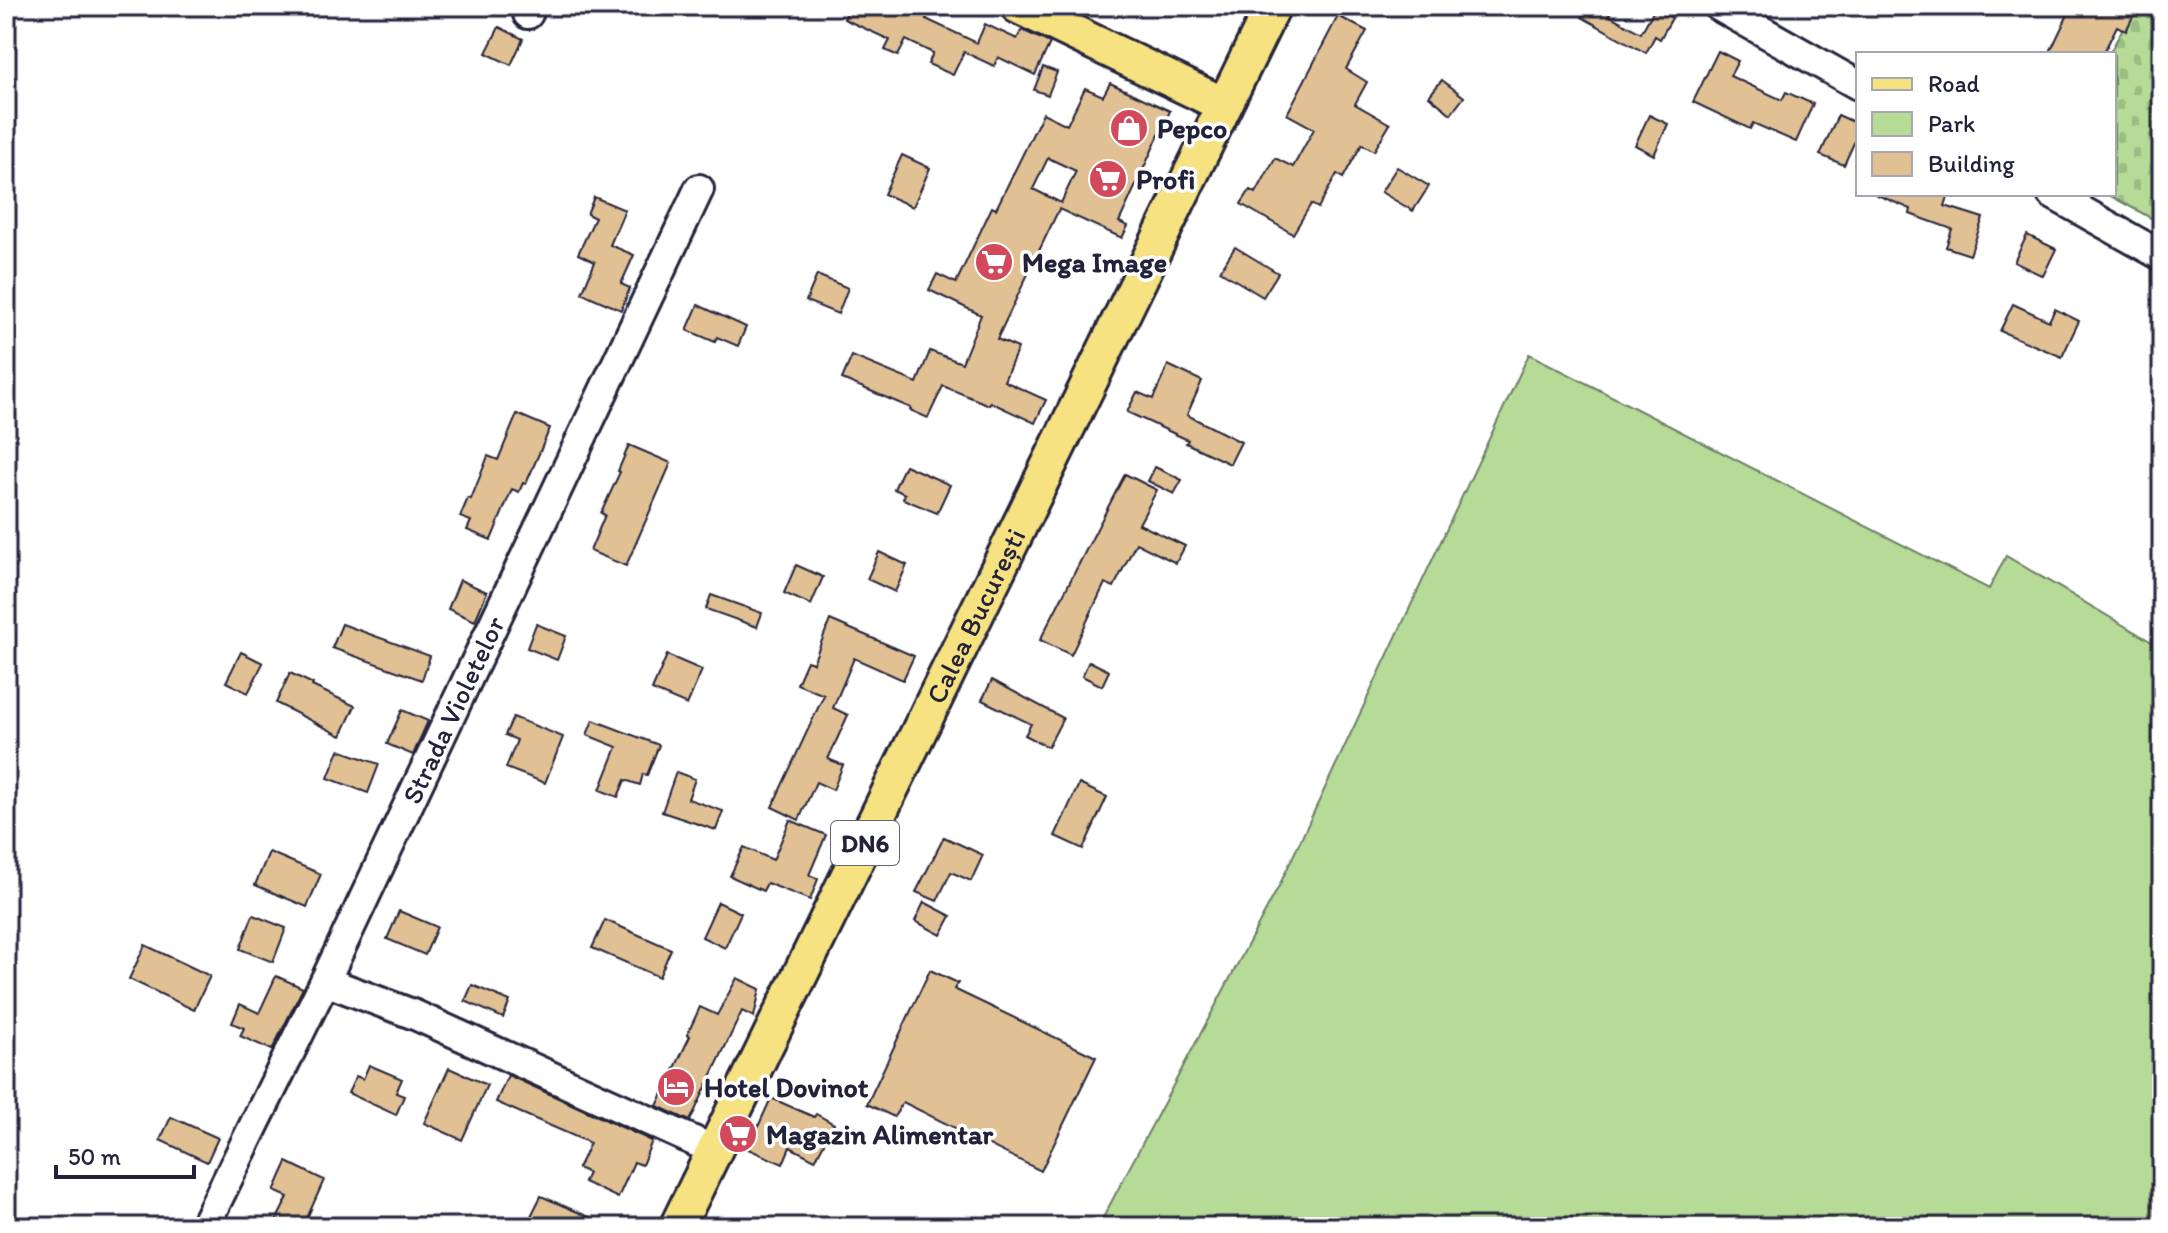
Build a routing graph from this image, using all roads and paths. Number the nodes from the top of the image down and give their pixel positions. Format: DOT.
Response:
graph roads {
  1 [pos="1018,6"];
  2 [pos="1273,6"];
  3 [pos="1718,6"];
  4 [pos="1856,84"];
  5 [pos="1224,105"];
  6 [pos="699,189"];
  7 [pos="2056,196"];
  8 [pos="2162,256"];
  9 [pos="325,981"];
  10 [pos="716,1151"];
  11 [pos="204,1227"];
  12 [pos="677,1227"];
  1 -- 5 [label="main road"];
  2 -- 5 [label="main road, Calea București / DN6"];
  3 -- 4 [label="street"];
  5 -- 10 [label="main road, Calea București / DN6"];
  6 -- 9 [label="street, Strada Violetelor"];
  7 -- 8 [label="street"];
  9 -- 10 [label="street"];
  9 -- 11 [label="street, Strada Violetelor"];
  10 -- 12 [label="main road, Calea București / DN6"];
}
